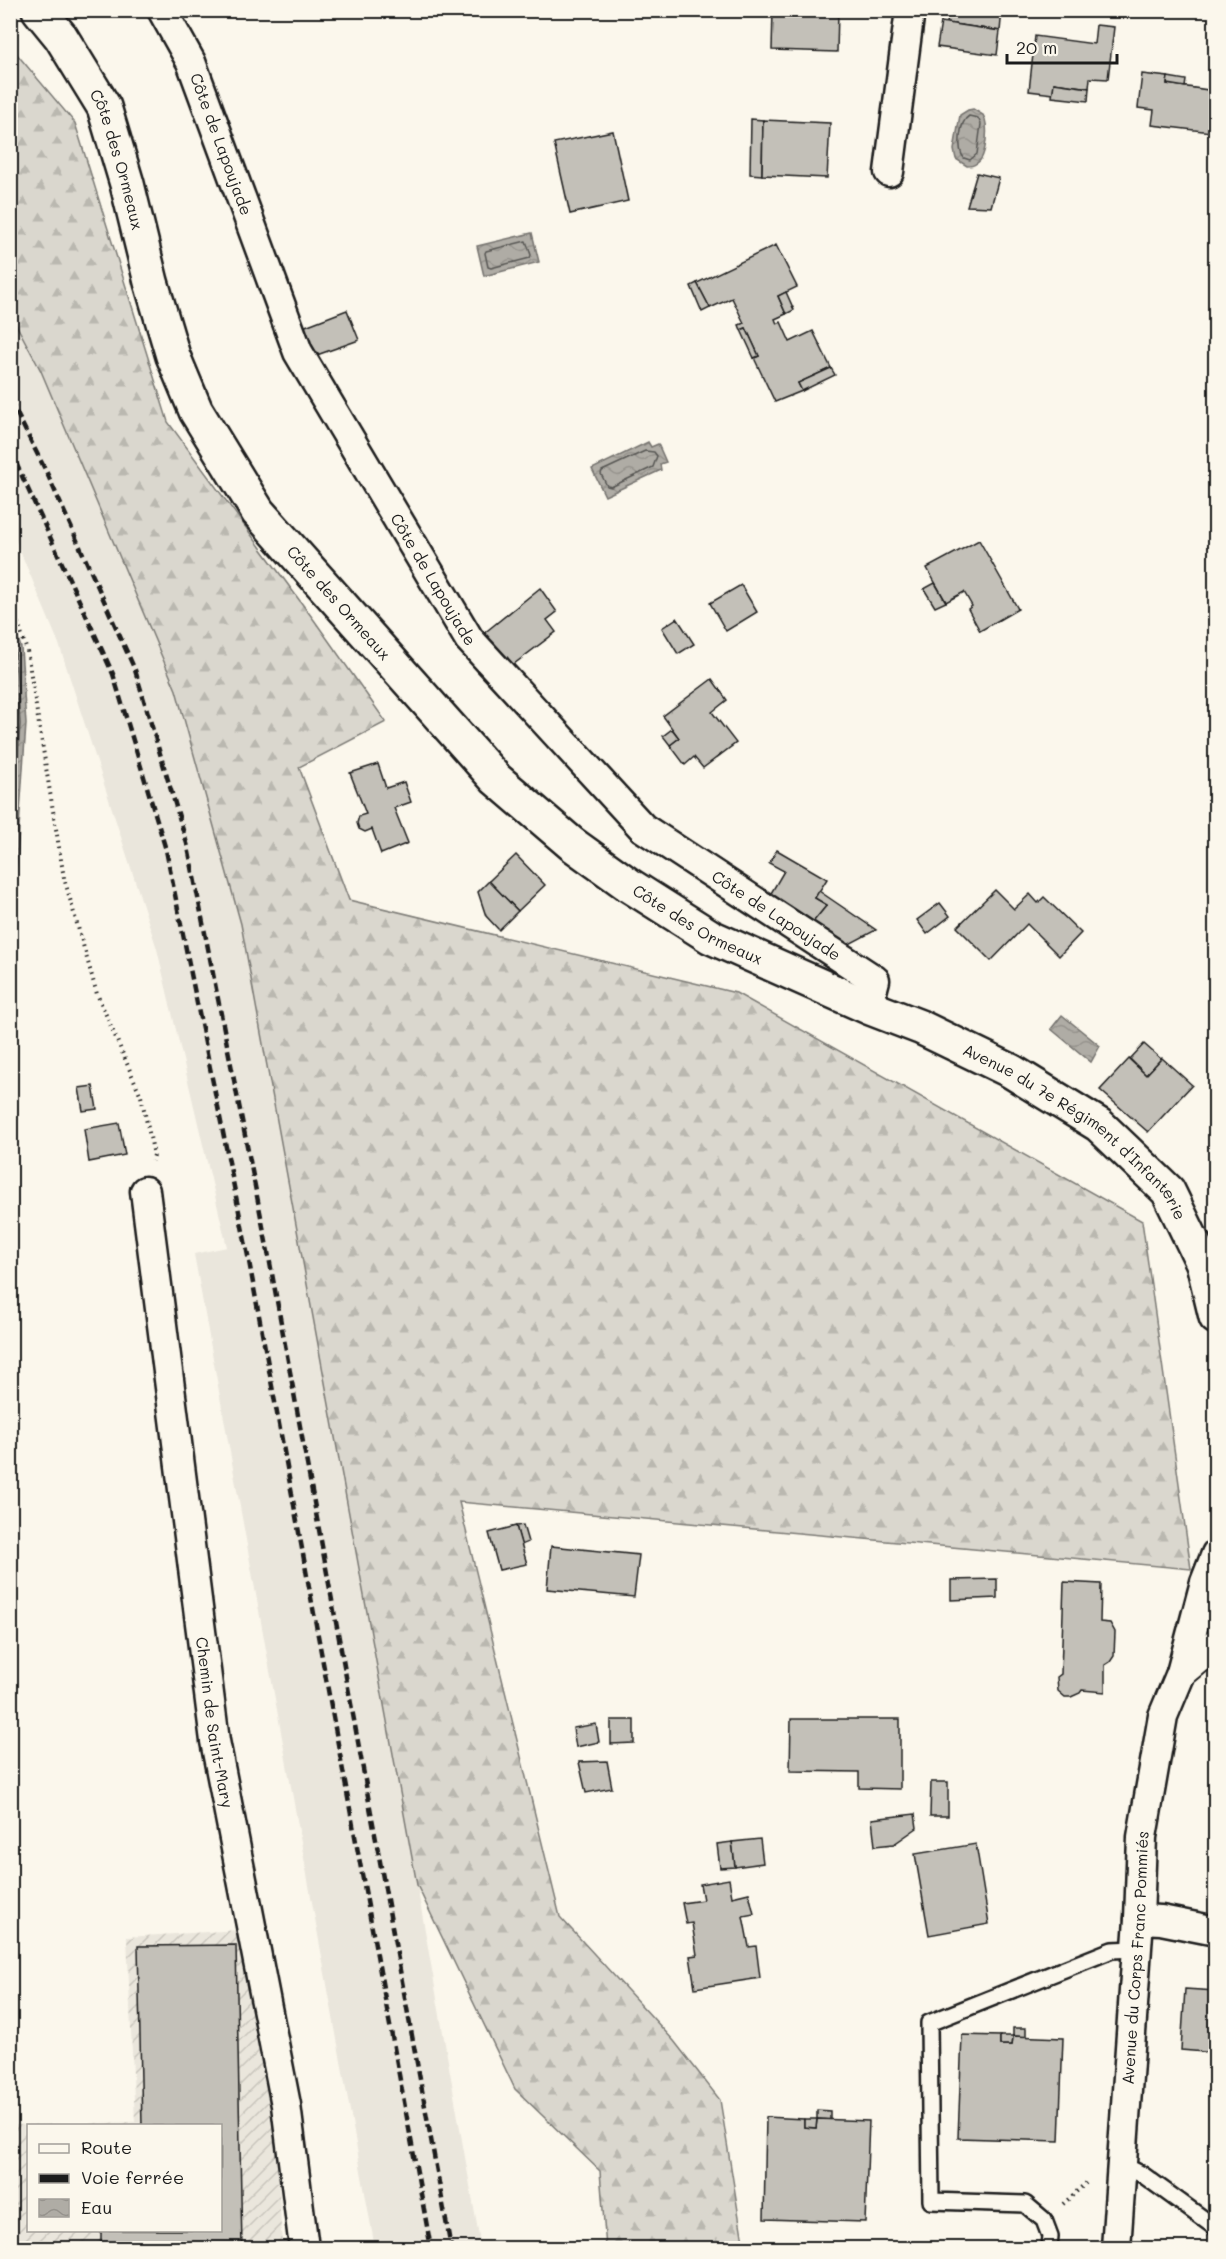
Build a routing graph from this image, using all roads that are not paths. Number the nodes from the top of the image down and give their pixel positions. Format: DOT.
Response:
graph roads {
  1 [pos="39,10"];
  2 [pos="162,10"];
  3 [pos="910,10"];
  4 [pos="889,172"];
  5 [pos="868,1007"];
  6 [pos="145,1191"];
  7 [pos="1215,1317"];
  8 [pos="1215,1554"];
  9 [pos="1215,1644"];
  10 [pos="1215,1669"];
  11 [pos="1181,1673"];
  12 [pos="1139,1919"];
  13 [pos="1215,1930"];
  14 [pos="1136,1949"];
  15 [pos="1121,2164"];
  16 [pos="1215,2228"];
  17 [pos="304,2248"];
  18 [pos="1049,2248"];
  19 [pos="1116,2248"];
  1 -- 5 [label="main road, Côte des Ormeaux"];
  2 -- 5 [label="street, Côte de Lapoujade"];
  3 -- 4 [label="street"];
  5 -- 7 [label="main road, Avenue du 7e Régiment d'Infanterie"];
  6 -- 17 [label="street, Chemin de Saint-Mary"];
  8 -- 11 [label="street, Avenue du Corps Franc Pommiés"];
  9 -- 11 [label="street, Avenue du Corps Franc Pommiés"];
  10 -- 11 [label="street"];
  11 -- 12 [label="street, Avenue du Corps Franc Pommiés"];
  12 -- 13 [label="street"];
  12 -- 14 [label="street, Avenue du Corps Franc Pommiés"];
  14 -- 15 [label="street, Avenue du Corps Franc Pommiés"];
  14 -- 18 [label="lane"];
  15 -- 16 [label="lane"];
  15 -- 19 [label="street, Avenue du Corps Franc Pommiés"];
}
